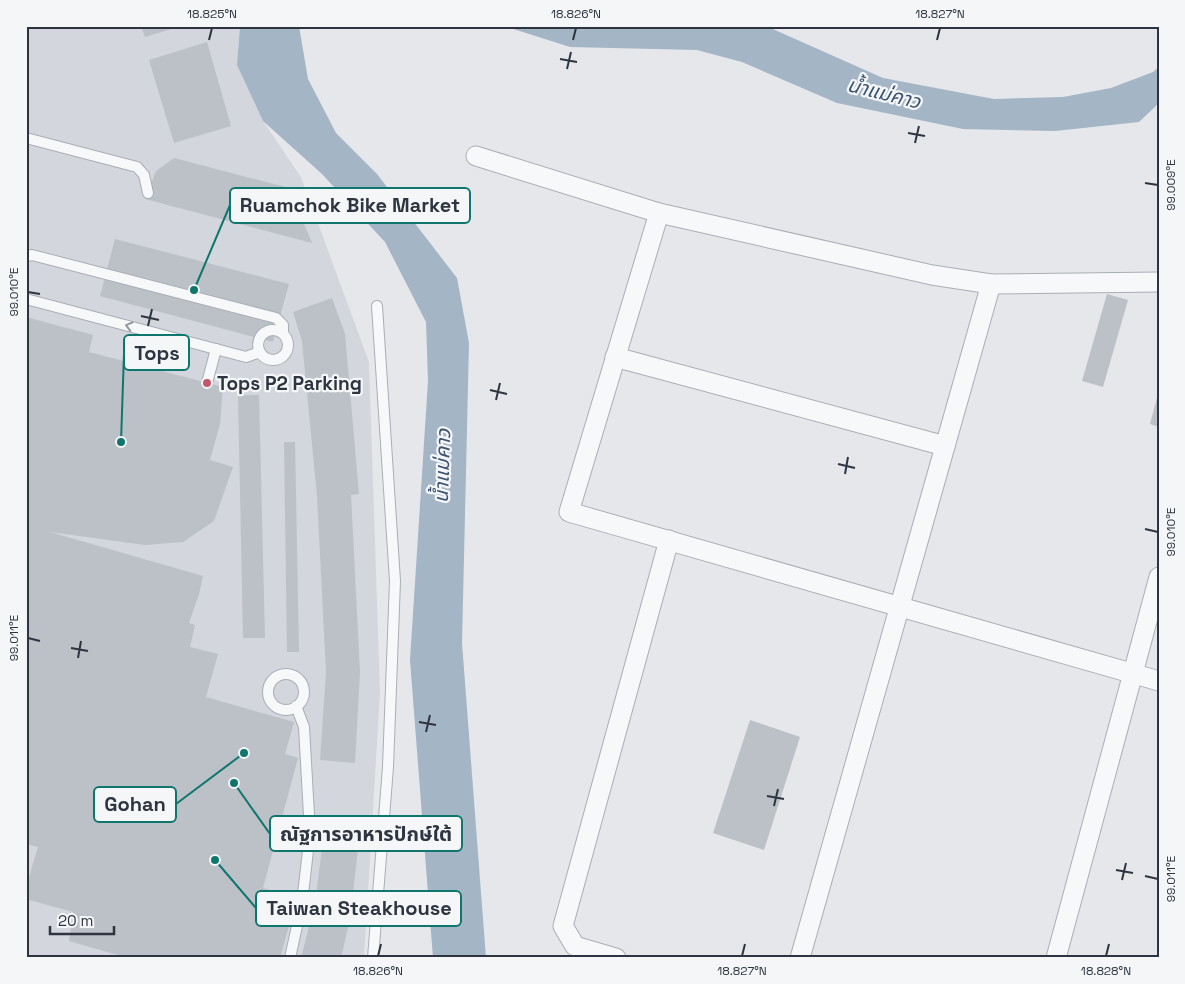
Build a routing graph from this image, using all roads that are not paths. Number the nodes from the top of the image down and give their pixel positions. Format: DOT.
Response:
graph roads {
  1 [pos="26,138"];
  2 [pos="476,156"];
  3 [pos="148,193"];
  4 [pos="659,212"];
  5 [pos="26,256"];
  6 [pos="1159,282"];
  7 [pos="991,284"];
  8 [pos="26,299"];
  9 [pos="377,306"];
  10 [pos="283,332"];
  11 [pos="216,349"];
  12 [pos="260,352"];
  13 [pos="615,357"];
  14 [pos="207,383"];
  15 [pos="945,446"];
  16 [pos="669,540"];
  17 [pos="1159,577"];
  18 [pos="900,608"];
  19 [pos="1132,674"];
  20 [pos="1159,681"];
  21 [pos="296,706"];
  22 [pos="290,958"];
  23 [pos="373,958"];
  24 [pos="616,958"];
  25 [pos="800,958"];
  26 [pos="1056,958"];
  1 -- 3 [label="lane"];
  2 -- 4 [label="street"];
  4 -- 7 [label="street"];
  4 -- 13 [label="street"];
  5 -- 10 [label="lane"];
  6 -- 7 [label="street"];
  7 -- 15 [label="street"];
  11 -- 8 [label="lane, one-way"];
  9 -- 23 [label="lane"];
  10 -- 12 [label="lane"];
  10 -- 12 [label="lane"];
  11 -- 12 [label="lane"];
  11 -- 14 [label="lane"];
  13 -- 15 [label="street"];
  13 -- 16 [label="street"];
  15 -- 18 [label="street"];
  16 -- 18 [label="street"];
  16 -- 24 [label="street"];
  17 -- 19 [label="street"];
  18 -- 19 [label="street"];
  18 -- 25 [label="street"];
  19 -- 20 [label="street"];
  19 -- 26 [label="street"];
  21 -- 22 [label="lane"];
}
